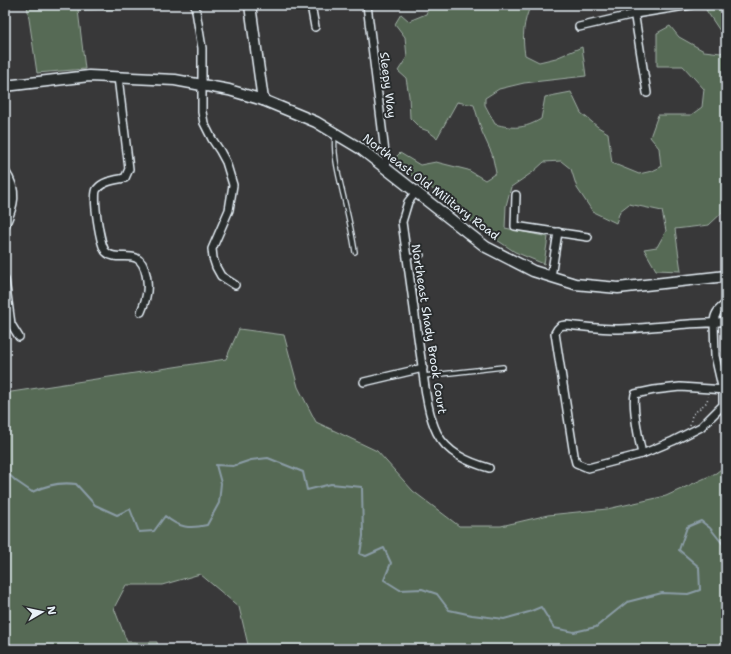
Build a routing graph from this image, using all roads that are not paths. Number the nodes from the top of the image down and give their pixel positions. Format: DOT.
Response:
graph roads {
  1 [pos="195,5"];
  2 [pos="250,5"];
  3 [pos="311,5"];
  4 [pos="366,5"];
  5 [pos="633,5"];
  6 [pos="691,5"];
  7 [pos="635,14"];
  8 [pos="314,27"];
  9 [pos="579,27"];
  10 [pos="118,77"];
  11 [pos="202,84"];
  12 [pos="6,85"];
  13 [pos="647,93"];
  14 [pos="263,100"];
  15 [pos="335,133"];
  16 [pos="387,169"];
  17 [pos="5,170"];
  18 [pos="416,192"];
  19 [pos="516,195"];
  20 [pos="5,226"];
  21 [pos="558,232"];
  22 [pos="588,237"];
  23 [pos="355,252"];
  24 [pos="422,255"];
  25 [pos="407,257"];
  26 [pos="726,276"];
  27 [pos="551,277"];
  28 [pos="5,280"];
  29 [pos="235,285"];
  30 [pos="726,304"];
  31 [pos="141,312"];
  32 [pos="726,321"];
  33 [pos="714,323"];
  34 [pos="19,337"];
  35 [pos="503,367"];
  36 [pos="423,372"];
  37 [pos="364,382"];
  38 [pos="724,390"];
  39 [pos="642,454"];
  40 [pos="489,468"];
  1 -- 11 [label="street"];
  2 -- 14 [label="street"];
  3 -- 8 [label="street"];
  4 -- 16 [label="street, Sleepy Way"];
  5 -- 7 [label="street"];
  6 -- 7 [label="street"];
  7 -- 9 [label="street"];
  7 -- 13 [label="street"];
  10 -- 11 [label="street, Northeast Old Military Road"];
  10 -- 12 [label="street, Northeast Old Military Road"];
  10 -- 31 [label="street"];
  11 -- 14 [label="street, Northeast Old Military Road"];
  11 -- 29 [label="street"];
  14 -- 15 [label="street, Northeast Old Military Road"];
  15 -- 16 [label="street, Northeast Old Military Road"];
  15 -- 23 [label="lane"];
  16 -- 18 [label="street, Northeast Old Military Road"];
  17 -- 20 [label="street"];
  18 -- 25 [label="street, Northeast Shady Brook Court"];
  18 -- 27 [label="street, Northeast Old Military Road"];
  19 -- 21 [label="street"];
  21 -- 22 [label="street"];
  21 -- 27 [label="street"];
  24 -- 25 [label="lane"];
  25 -- 36 [label="street, Northeast Shady Brook Court"];
  26 -- 27 [label="street, Northeast Old Military Road"];
  28 -- 34 [label="street"];
  30 -- 33 [label="street"];
  32 -- 33 [label="street"];
  33 -- 38 [label="street"];
  33 -- 39 [label="street"];
  35 -- 36 [label="lane"];
  36 -- 37 [label="street"];
  36 -- 40 [label="street, Northeast Shady Brook Court"];
  38 -- 39 [label="street"];
  38 -- 39 [label="street"];
}
